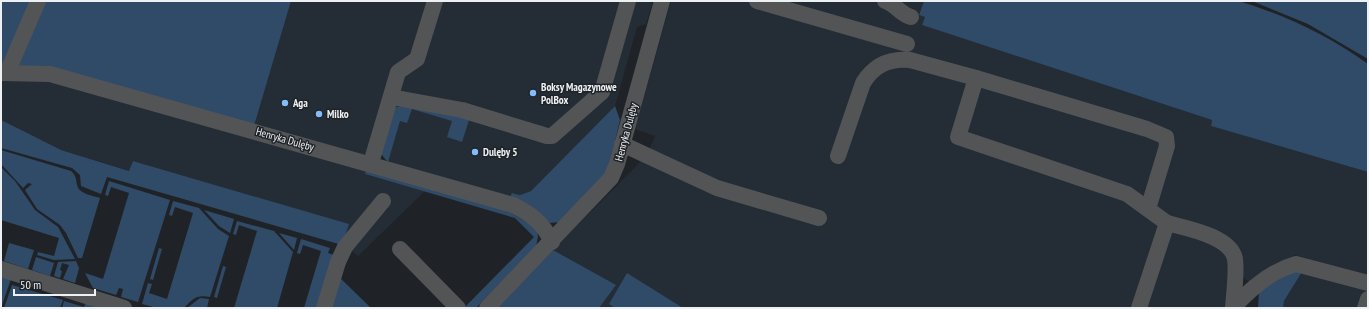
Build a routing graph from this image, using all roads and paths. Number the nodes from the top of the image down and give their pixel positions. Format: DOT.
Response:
graph roads {
  1 [pos="38,1"];
  2 [pos="435,1"];
  3 [pos="628,1"];
  4 [pos="662,1"];
  5 [pos="757,1"];
  6 [pos="885,1"];
  7 [pos="911,17"];
  8 [pos="907,44"];
  9 [pos="4,74"];
  10 [pos="976,78"];
  11 [pos="391,97"];
  12 [pos="622,144"];
  13 [pos="838,156"];
  14 [pos="371,163"];
  15 [pos="383,201"];
  16 [pos="1148,209"];
  17 [pos="819,218"];
  18 [pos="1167,223"];
  19 [pos="552,242"];
  20 [pos="400,249"];
  21 [pos="1,269"];
  22 [pos="1368,283"];
  23 [pos="1241,289"];
  24 [pos="1368,299"];
  25 [pos="124,308"];
  26 [pos="324,308"];
  27 [pos="458,308"];
  28 [pos="487,308"];
  29 [pos="1139,308"];
  30 [pos="1233,308"];
  31 [pos="1365,308"];
  1 -- 9 [label="street"];
  2 -- 11 [label="street"];
  3 -- 11 [label="street"];
  4 -- 12 [label="street, Henryka Dulęby"];
  5 -- 8 [label="street"];
  6 -- 7 [label="street"];
  9 -- 14 [label="street, Henryka Dulęby"];
  10 -- 13 [label="street"];
  10 -- 16 [label="street"];
  10 -- 16 [label="street"];
  11 -- 14 [label="street"];
  12 -- 17 [label="street"];
  12 -- 19 [label="street, Henryka Dulęby"];
  14 -- 19 [label="street, Henryka Dulęby"];
  15 -- 26 [label="street"];
  16 -- 18 [label="street"];
  18 -- 23 [label="street"];
  18 -- 29 [label="street"];
  19 -- 28 [label="street, Henryka Dulęby"];
  20 -- 27 [label="street"];
  21 -- 25 [label="street"];
  22 -- 23 [label="street"];
  23 -- 30 [label="street"];
  24 -- 31 [label="street"];
}
